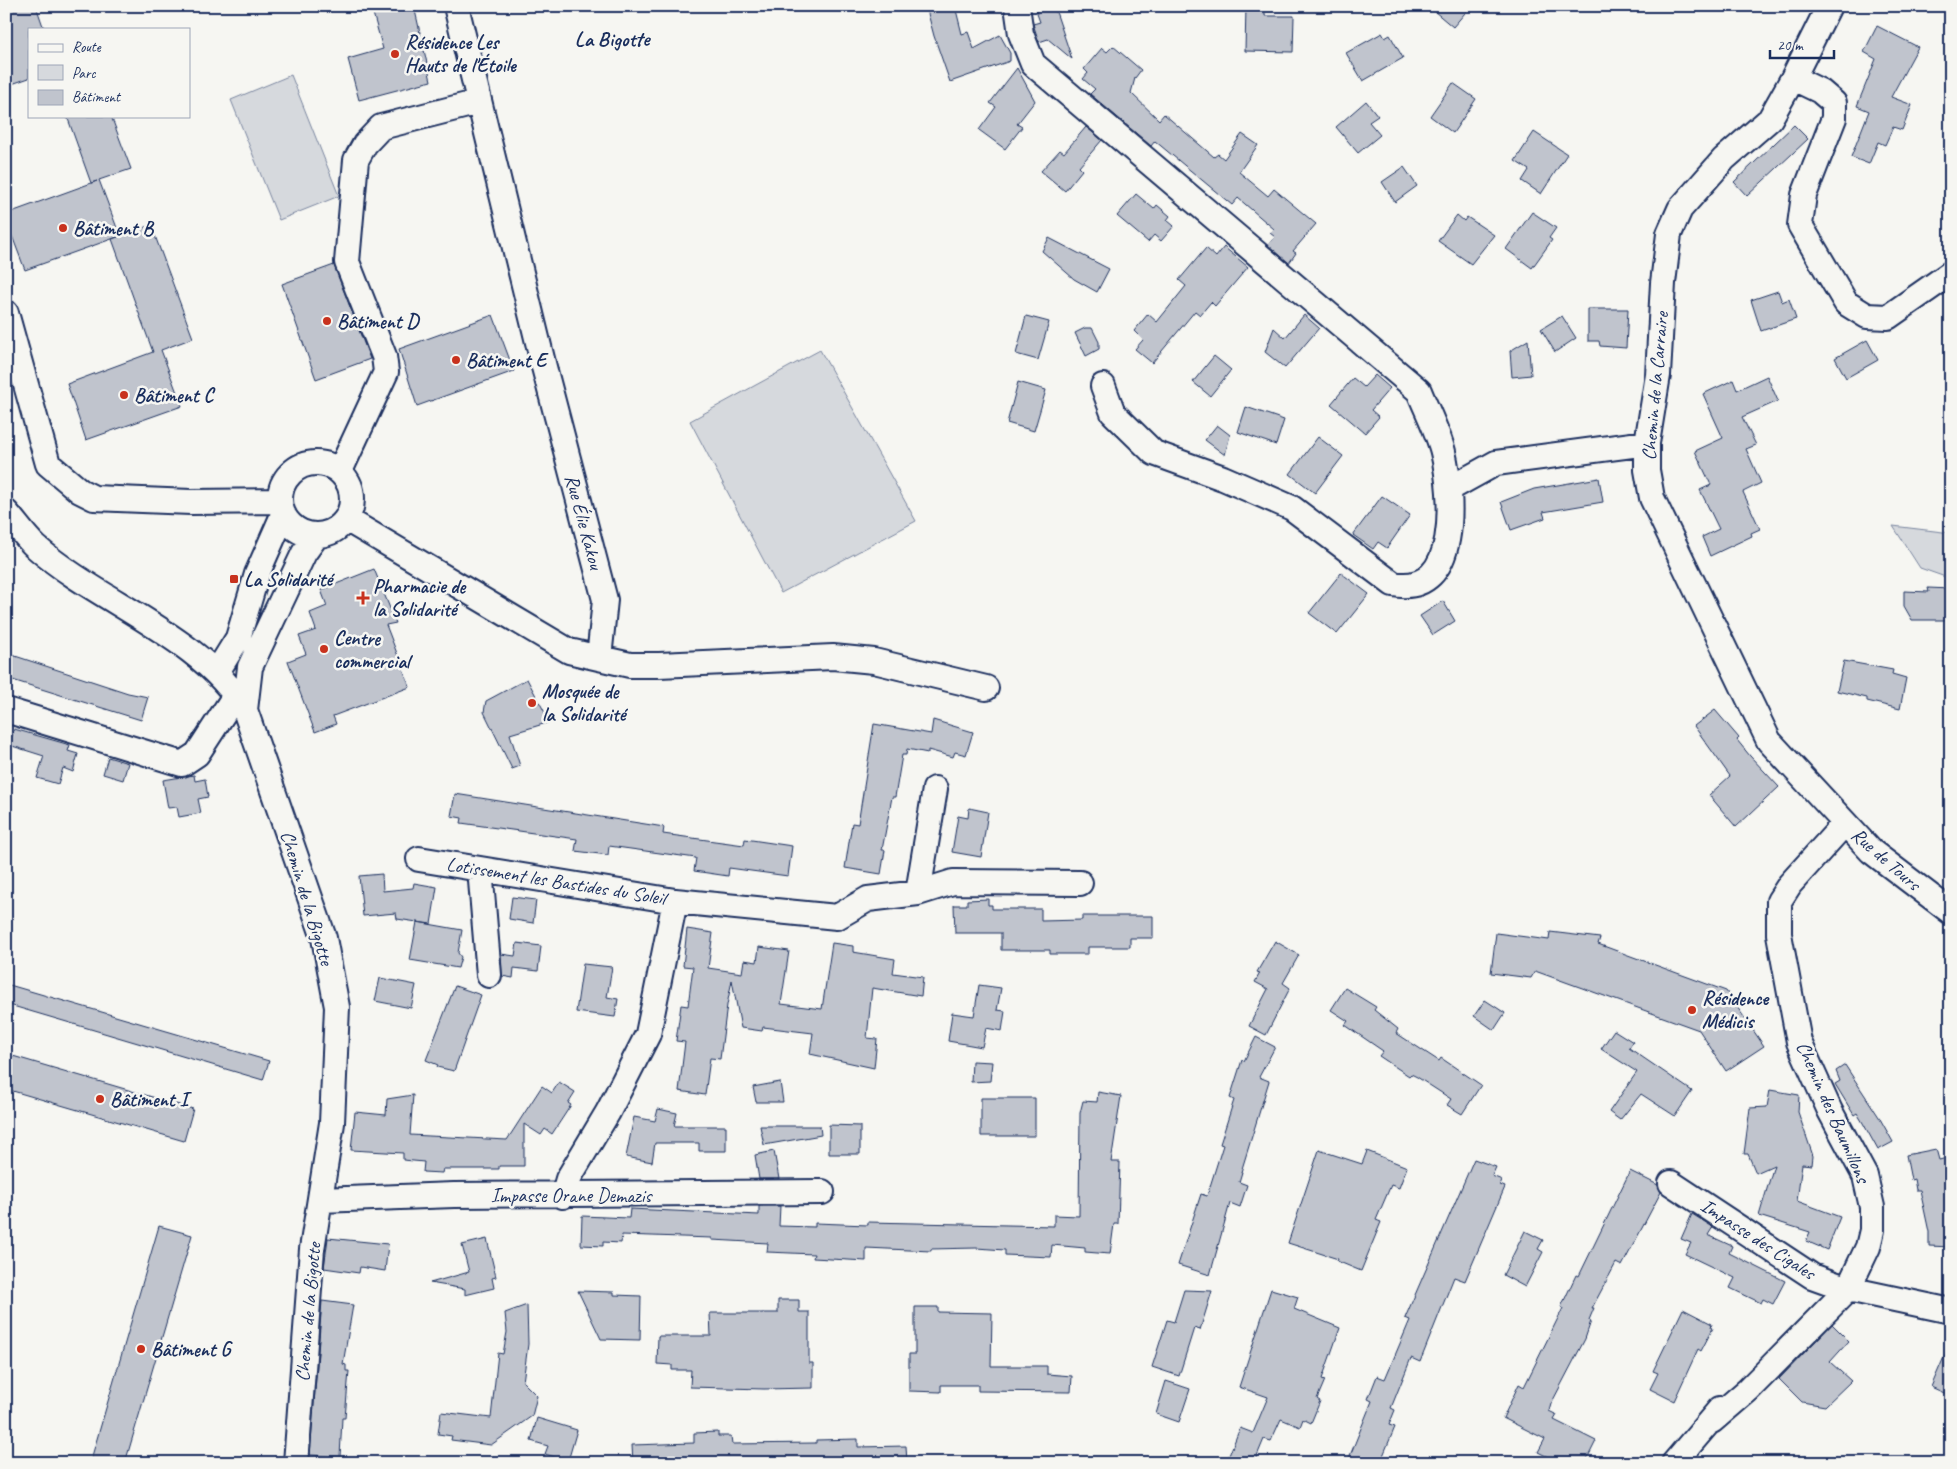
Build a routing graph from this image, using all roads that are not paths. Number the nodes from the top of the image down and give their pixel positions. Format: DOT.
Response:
graph roads {
  1 [pos="456,6"];
  2 [pos="1017,6"];
  3 [pos="1829,6"];
  4 [pos="1793,78"];
  5 [pos="478,102"];
  6 [pos="1951,274"];
  7 [pos="6,313"];
  8 [pos="1103,386"];
  9 [pos="1647,443"];
  10 [pos="340,471"];
  11 [pos="1449,489"];
  12 [pos="281,508"];
  13 [pos="6,512"];
  14 [pos="346,519"];
  15 [pos="317,535"];
  16 [pos="599,658"];
  17 [pos="217,672"];
  18 [pos="986,688"];
  19 [pos="240,702"];
  20 [pos="6,710"];
  21 [pos="935,789"];
  22 [pos="1845,823"];
  23 [pos="419,858"];
  24 [pos="480,869"];
  25 [pos="1080,883"];
  26 [pos="918,893"];
  27 [pos="675,901"];
  28 [pos="1951,913"];
  29 [pos="488,975"];
  30 [pos="1671,1183"];
  31 [pos="822,1192"];
  32 [pos="563,1196"];
  33 [pos="320,1200"];
  34 [pos="1840,1286"];
  35 [pos="1951,1311"];
  36 [pos="296,1463"];
  37 [pos="1674,1463"];
  1 -- 5 [label="street, Rue Élie Kakou"];
  2 -- 11 [label="street"];
  3 -- 4 [label="street, Chemin de la Carraire"];
  4 -- 6 [label="street"];
  4 -- 9 [label="street, Chemin de la Carraire"];
  5 -- 10 [label="street"];
  5 -- 16 [label="street, Rue Élie Kakou"];
  7 -- 12 [label="street"];
  8 -- 11 [label="street"];
  9 -- 11 [label="street"];
  9 -- 22 [label="street, Chemin de la Carraire"];
  10 -- 12 [label="street"];
  10 -- 14 [label="street"];
  12 -- 15 [label="street"];
  12 -- 17 [label="street"];
  13 -- 17 [label="street, Chemin de la Bigotte"];
  14 -- 15 [label="street"];
  14 -- 16 [label="street"];
  15 -- 19 [label="street"];
  16 -- 18 [label="street"];
  17 -- 19 [label="street, Chemin de la Bigotte"];
  19 -- 20 [label="street"];
  19 -- 33 [label="street, Chemin de la Bigotte"];
  21 -- 26 [label="street"];
  22 -- 28 [label="street, Rue de Tours"];
  22 -- 34 [label="street, Chemin des Baumillons"];
  23 -- 24 [label="street, Lotissement les Bastides du Soleil"];
  24 -- 27 [label="street, Lotissement les Bastides du Soleil"];
  24 -- 29 [label="street"];
  25 -- 26 [label="street"];
  26 -- 27 [label="street"];
  27 -- 32 [label="street, Lotissement les Bastides du Soleil"];
  30 -- 34 [label="street, Impasse des Cigales"];
  31 -- 32 [label="street, Impasse Orane Demazis"];
  32 -- 33 [label="street, Impasse Orane Demazis"];
  33 -- 36 [label="street, Chemin de la Bigotte"];
  34 -- 35 [label="street, Impasse des Cigales"];
  34 -- 37 [label="street, Chemin des Baumillons"];
}
